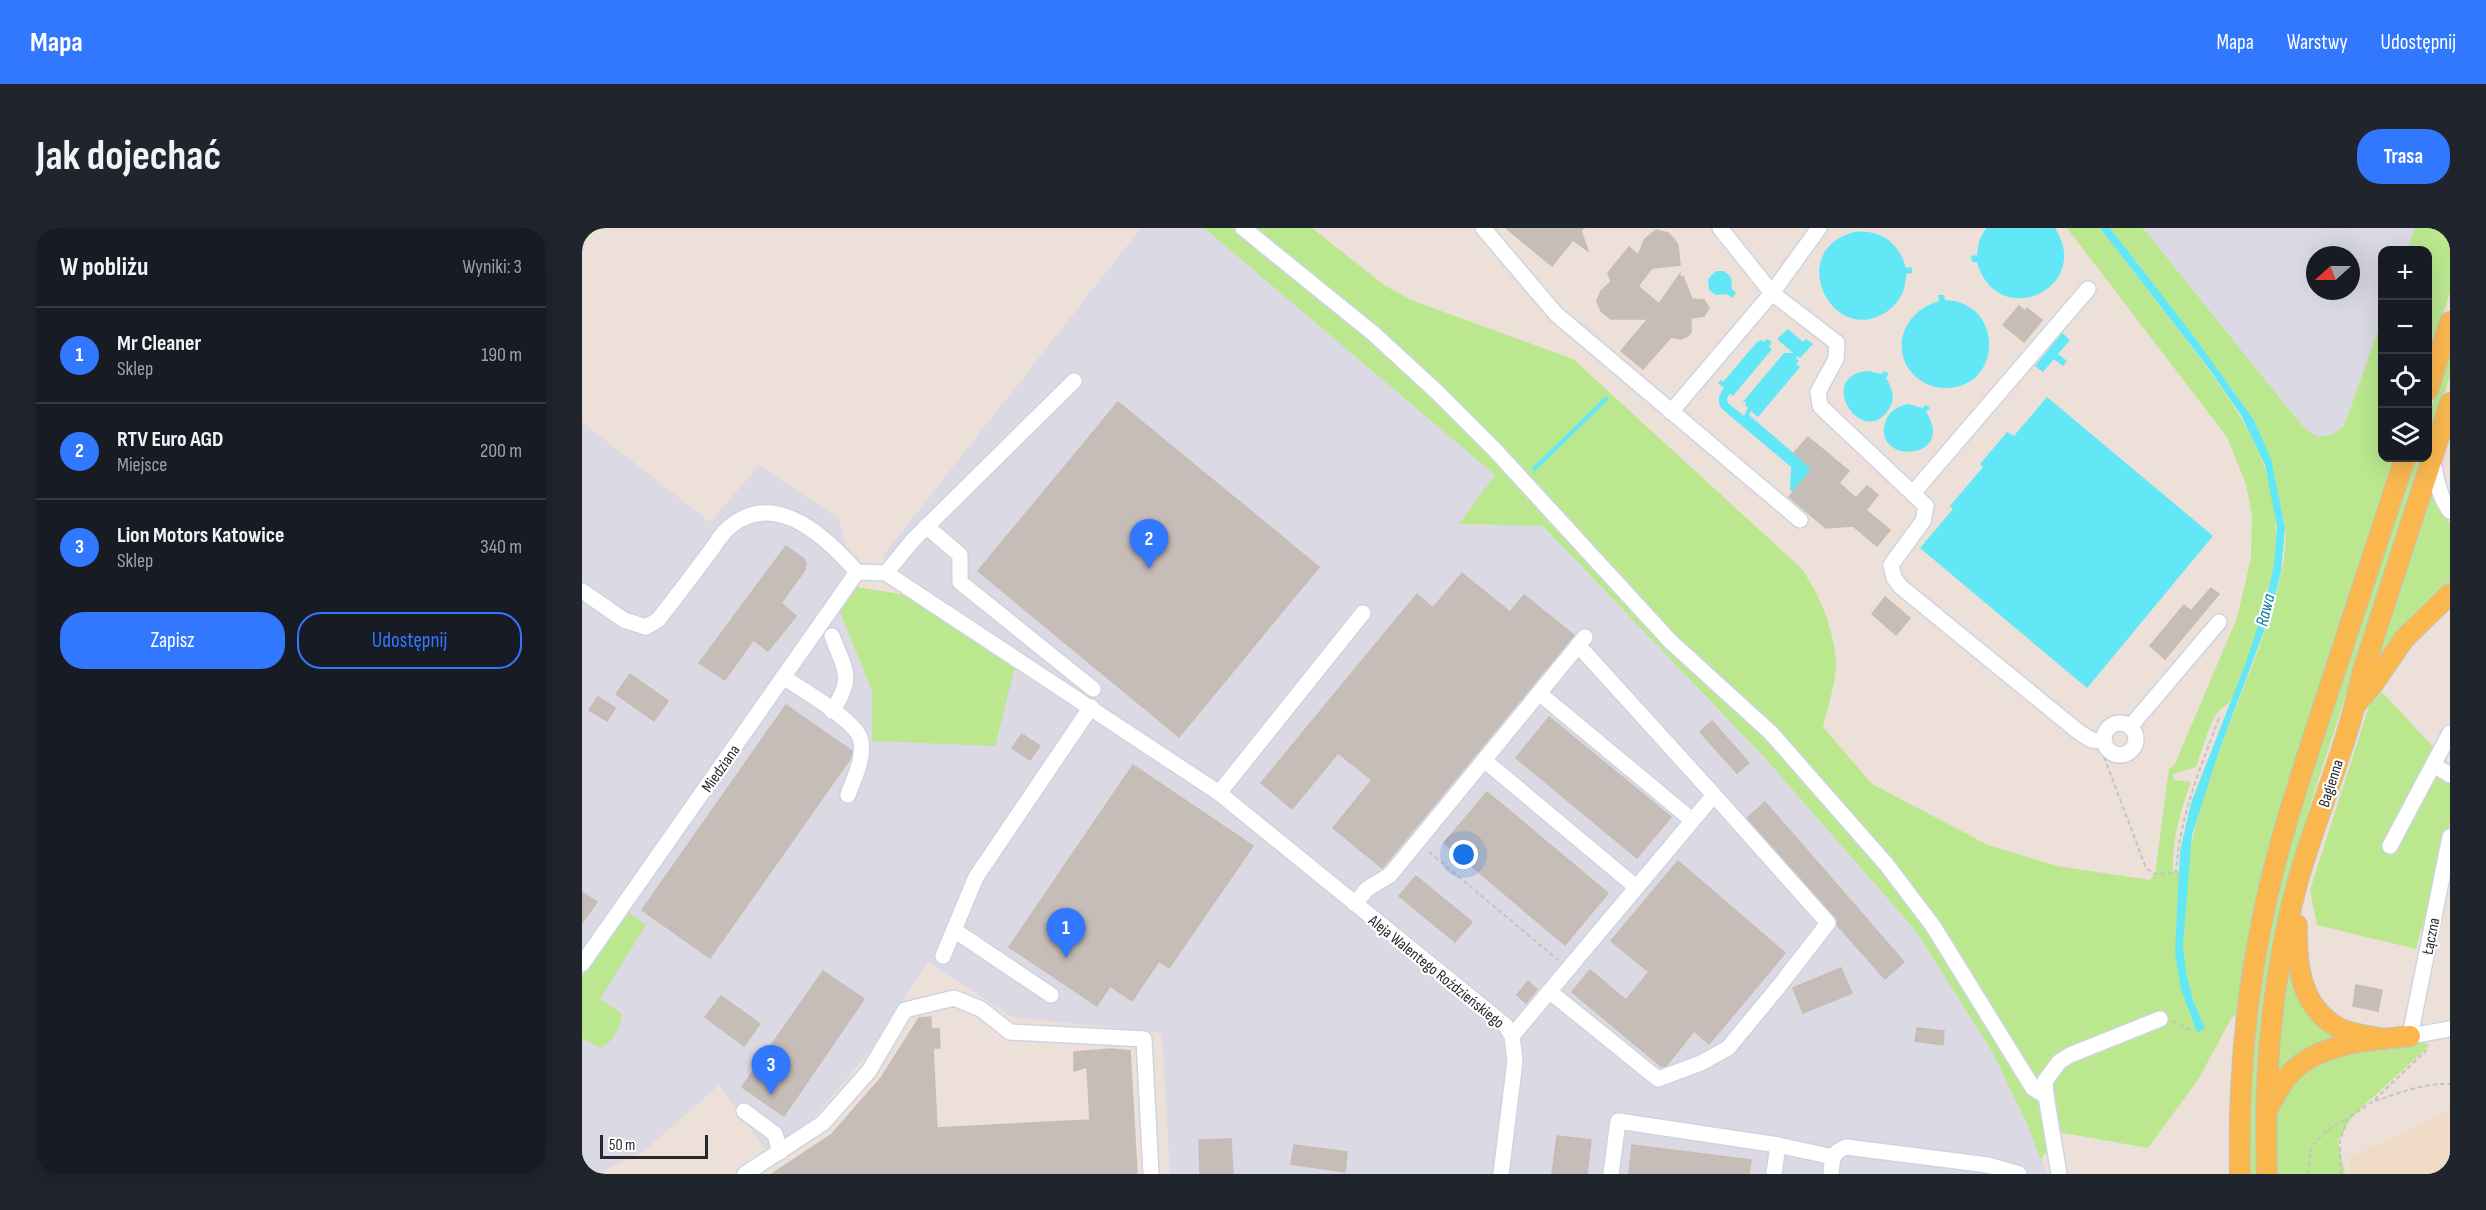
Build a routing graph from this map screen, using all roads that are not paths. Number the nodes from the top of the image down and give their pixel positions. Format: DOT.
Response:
graph roads {
  1 [pos="1243,228"];
  2 [pos="1483,228"];
  3 [pos="1720,228"];
  4 [pos="1819,228"];
  5 [pos="2088,289"];
  6 [pos="1772,293"];
  7 [pos="2450,322"];
  8 [pos="2432,375"];
  9 [pos="1074,381"];
  10 [pos="2450,403"];
  11 [pos="1671,412"];
  12 [pos="2432,458"];
  13 [pos="2404,462"];
  14 [pos="2431,462"];
  15 [pos="1913,493"];
  16 [pos="2450,511"];
  17 [pos="1800,520"];
  18 [pos="926,526"];
  19 [pos="857,572"];
  20 [pos="886,573"];
  21 [pos="582,591"];
  22 [pos="2450,594"];
  23 [pos="1363,613"];
  24 [pos="2219,622"];
  25 [pos="832,636"];
  26 [pos="783,677"];
  27 [pos="1093,689"];
  28 [pos="1539,693"];
  29 [pos="2355,705"];
  30 [pos="1091,707"];
  31 [pos="832,711"];
  32 [pos="2130,727"];
  33 [pos="2450,733"];
  34 [pos="2098,741"];
  35 [pos="1484,760"];
  36 [pos="2434,765"];
  37 [pos="2450,775"];
  38 [pos="1219,793"];
  39 [pos="848,795"];
  40 [pos="1714,795"];
  41 [pos="1692,820"];
  42 [pos="2450,837"];
  43 [pos="2390,846"];
  44 [pos="2297,884"];
  45 [pos="1636,887"];
  46 [pos="1355,904"];
  47 [pos="954,930"];
  48 [pos="943,956"];
  49 [pos="582,964"];
  50 [pos="1549,991"];
  51 [pos="1051,995"];
  52 [pos="2160,1019"];
  53 [pos="2450,1029"];
  54 [pos="1512,1035"];
  55 [pos="2410,1036"];
  56 [pos="2385,1038"];
  57 [pos="2046,1096"];
  58 [pos="744,1111"];
  59 [pos="2266,1112"];
  60 [pos="1778,1145"];
  61 [pos="780,1152"];
  62 [pos="1833,1157"];
  63 [pos="754,1172"];
  64 [pos="1151,1174"];
  65 [pos="1501,1174"];
  66 [pos="1611,1174"];
  67 [pos="1774,1174"];
  68 [pos="1831,1174"];
  69 [pos="2019,1174"];
  70 [pos="2059,1174"];
  71 [pos="2240,1174"];
  72 [pos="2266,1174"];
  1 -- 57 [label="street"];
  2 -- 11 [label="street"];
  3 -- 6 [label="street"];
  4 -- 6 [label="street"];
  5 -- 15 [label="street"];
  6 -- 11 [label="street"];
  6 -- 15 [label="street"];
  7 -- 8 [label="main road"];
  9 -- 18 [label="street"];
  10 -- 12 [label="main road, Bagienna"];
  11 -- 17 [label="street"];
  12 -- 16 [label="street"];
  13 -- 71 [label="main road, Bagienna"];
  14 -- 29 [label="main road, Bagienna"];
  15 -- 34 [label="street"];
  18 -- 20 [label="street"];
  18 -- 27 [label="street"];
  19 -- 20 [label="street"];
  19 -- 21 [label="street"];
  19 -- 26 [label="street, Miedziana"];
  20 -- 30 [label="street, Aleja Walentego Roździeńskiego"];
  22 -- 29 [label="main road"];
  23 -- 38 [label="street"];
  24 -- 32 [label="street"];
  25 -- 31 [label="street"];
  26 -- 31 [label="street"];
  26 -- 49 [label="street, Miedziana"];
  28 -- 35 [label="street"];
  28 -- 40 [label="street"];
  28 -- 41 [label="street"];
  29 -- 44 [label="main road, Bagienna"];
  30 -- 38 [label="street, Aleja Walentego Roździeńskiego"];
  30 -- 47 [label="street"];
  31 -- 39 [label="street"];
  32 -- 34 [label="street"];
  32 -- 34 [label="street"];
  33 -- 36 [label="street"];
  35 -- 45 [label="street"];
  35 -- 46 [label="street"];
  36 -- 37 [label="street"];
  36 -- 43 [label="street"];
  38 -- 46 [label="street, Aleja Walentego Roździeńskiego"];
  40 -- 41 [label="street"];
  40 -- 50 [label="street"];
  41 -- 45 [label="street"];
  42 -- 55 [label="street, Łączna"];
  44 -- 56 [label="main road"];
  44 -- 59 [label="main road, Bagienna"];
  45 -- 50 [label="street"];
  46 -- 54 [label="street, Aleja Walentego Roździeńskiego"];
  47 -- 48 [label="street"];
  47 -- 51 [label="street"];
  50 -- 54 [label="street"];
  52 -- 57 [label="street"];
  53 -- 55 [label="street"];
  54 -- 65 [label="street, Aleja Walentego Roździeńskiego"];
  55 -- 56 [label="main road"];
  56 -- 59 [label="main road"];
  57 -- 70 [label="street"];
  58 -- 61 [label="street"];
  59 -- 72 [label="main road, Bagienna"];
  60 -- 62 [label="street"];
  60 -- 66 [label="street"];
  60 -- 67 [label="street"];
  61 -- 63 [label="street"];
  61 -- 64 [label="street"];
  62 -- 68 [label="street"];
  62 -- 69 [label="street"];
}
